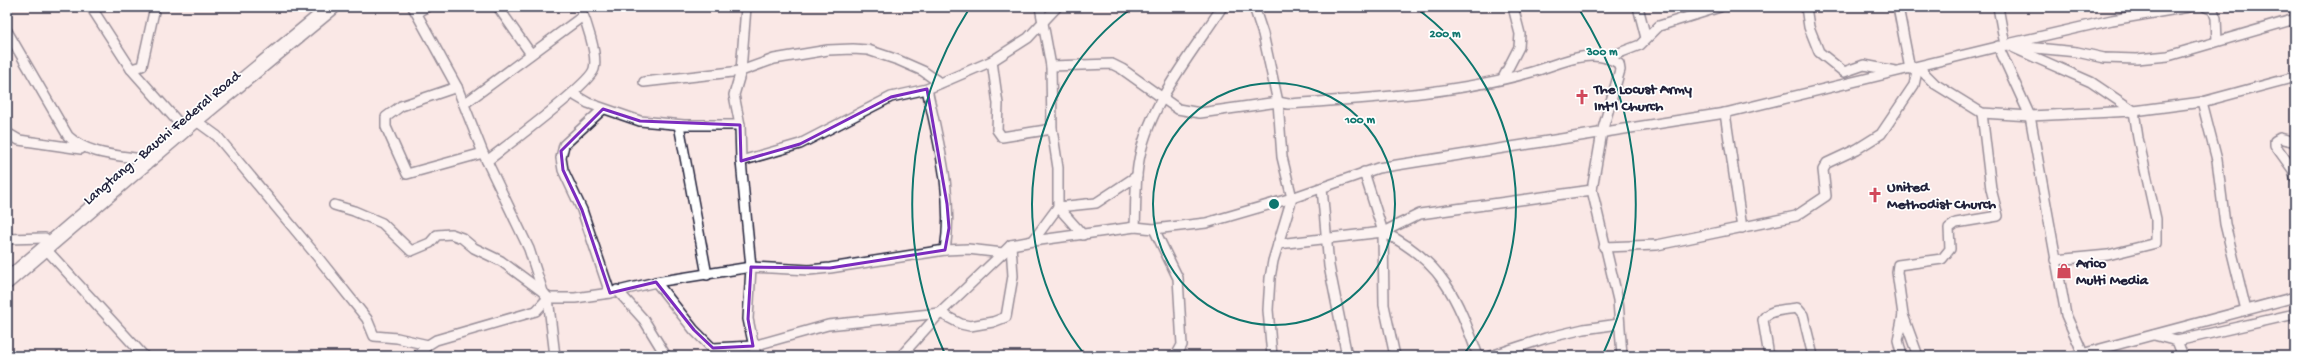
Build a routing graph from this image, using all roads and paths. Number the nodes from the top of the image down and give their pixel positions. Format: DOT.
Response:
graph roads {
  1 [pos="90,7"];
  2 [pos="155,7"];
  3 [pos="316,7"];
  4 [pos="332,7"];
  5 [pos="427,7"];
  6 [pos="498,7"];
  7 [pos="746,7"];
  8 [pos="1040,7"];
  9 [pos="1057,7"];
  10 [pos="1222,7"];
  11 [pos="1254,7"];
  12 [pos="1513,7"];
  13 [pos="1638,7"];
  14 [pos="1720,7"];
  15 [pos="1806,7"];
  16 [pos="1898,7"];
  17 [pos="1998,7"];
  18 [pos="2189,7"];
  19 [pos="2206,7"];
  20 [pos="415,10"];
  21 [pos="581,12"];
  22 [pos="2295,19"];
  23 [pos="1044,22"];
  24 [pos="7,31"];
  25 [pos="1646,38"];
  26 [pos="2217,41"];
  27 [pos="2002,45"];
  28 [pos="531,54"];
  29 [pos="1606,58"];
  30 [pos="992,61"];
  31 [pos="1051,66"];
  32 [pos="1914,68"];
  33 [pos="131,69"];
  34 [pos="741,72"];
  35 [pos="1898,72"];
  36 [pos="2295,77"];
  37 [pos="1503,78"];
  38 [pos="644,82"];
  39 [pos="940,83"];
  40 [pos="457,87"];
  41 [pos="927,89"];
  42 [pos="574,92"];
  43 [pos="1162,98"];
  44 [pos="1278,102"];
  45 [pos="2202,102"];
  46 [pos="464,104"];
  47 [pos="603,108"];
  48 [pos="2134,111"];
  49 [pos="1725,113"];
  50 [pos="1982,113"];
  51 [pos="2030,116"];
  52 [pos="195,120"];
  53 [pos="178,122"];
  54 [pos="679,125"];
  55 [pos="740,125"];
  56 [pos="1052,129"];
  57 [pos="1602,132"];
  58 [pos="7,133"];
  59 [pos="19,140"];
  60 [pos="7,142"];
  61 [pos="2295,142"];
  62 [pos="94,151"];
  63 [pos="485,157"];
  64 [pos="135,158"];
  65 [pos="741,161"];
  66 [pos="1364,172"];
  67 [pos="1138,176"];
  68 [pos="2295,178"];
  69 [pos="1322,188"];
  70 [pos="1592,190"];
  71 [pos="1292,198"];
  72 [pos="334,205"];
  73 [pos="1058,207"];
  74 [pos="1135,227"];
  75 [pos="1742,228"];
  76 [pos="1154,229"];
  77 [pos="1382,232"];
  78 [pos="1083,235"];
  79 [pos="1326,238"];
  80 [pos="7,239"];
  81 [pos="1033,241"];
  82 [pos="45,242"];
  83 [pos="1278,244"];
  84 [pos="1011,245"];
  85 [pos="1604,246"];
  86 [pos="945,250"];
  87 [pos="1003,253"];
  88 [pos="2055,260"];
  89 [pos="7,268"];
  90 [pos="752,268"];
  91 [pos="707,275"];
  92 [pos="7,280"];
  93 [pos="656,282"];
  94 [pos="613,292"];
  95 [pos="546,295"];
  96 [pos="2295,298"];
  97 [pos="2246,310"];
  98 [pos="940,313"];
  99 [pos="2295,314"];
  100 [pos="1903,315"];
  101 [pos="1619,324"];
  102 [pos="2152,335"];
  103 [pos="2177,341"];
  104 [pos="428,345"];
  105 [pos="753,346"];
  106 [pos="713,348"];
  107 [pos="906,354"];
  108 [pos="2084,354"];
  109 [pos="1497,355"];
  110 [pos="144,356"];
  111 [pos="417,356"];
  112 [pos="556,356"];
  113 [pos="666,356"];
  114 [pos="720,356"];
  115 [pos="756,356"];
  116 [pos="1176,356"];
  117 [pos="1272,356"];
  118 [pos="1347,356"];
  119 [pos="1395,356"];
  120 [pos="1478,356"];
  121 [pos="1622,356"];
  122 [pos="1769,356"];
  123 [pos="1813,356"];
  124 [pos="1902,356"];
  125 [pos="1918,356"];
  126 [pos="2074,356"];
  127 [pos="2183,356"];
  1 -- 33 [label="street"];
  2 -- 33 [label="street"];
  3 -- 53 [label="main road, Langtang - Bauchi Federal Road"];
  4 -- 52 [label="main road"];
  5 -- 20 [label="street"];
  6 -- 28 [label="street"];
  7 -- 34 [label="street"];
  8 -- 23 [label="street"];
  9 -- 23 [label="street"];
  10 -- 43 [label="street"];
  11 -- 44 [label="street"];
  12 -- 37 [label="street"];
  13 -- 25 [label="street"];
  14 -- 25 [label="street"];
  15 -- 35 [label="street"];
  16 -- 32 [label="street"];
  17 -- 27 [label="street"];
  18 -- 27 [label="street"];
  19 -- 26 [label="street"];
  20 -- 40 [label="street"];
  21 -- 28 [label="street"];
  21 -- 42 [label="street"];
  22 -- 26 [label="street"];
  23 -- 30 [label="street"];
  23 -- 31 [label="street"];
  24 -- 62 [label="street"];
  25 -- 29 [label="street"];
  26 -- 27 [label="street"];
  27 -- 32 [label="street"];
  27 -- 48 [label="street"];
  27 -- 51 [label="street"];
  28 -- 46 [label="street"];
  29 -- 37 [label="street"];
  29 -- 57 [label="street"];
  30 -- 39 [label="street"];
  30 -- 56 [label="street"];
  31 -- 43 [label="street"];
  31 -- 56 [label="street"];
  32 -- 35 [label="street"];
  32 -- 50 [label="street"];
  32 -- 75 [label="street"];
  33 -- 53 [label="street"];
  34 -- 38 [label="street"];
  34 -- 39 [label="street"];
  34 -- 55 [label="street"];
  35 -- 49 [label="street"];
  36 -- 45 [label="street"];
  37 -- 44 [label="street"];
  39 -- 41 [label="street"];
  40 -- 46 [label="street"];
  40 -- 63 [label="street"];
  41 -- 65 [label="street"];
  41 -- 86 [label="street"];
  42 -- 47 [label="street"];
  42 -- 63 [label="street"];
  43 -- 44 [label="street"];
  43 -- 67 [label="street"];
  44 -- 71 [label="street"];
  45 -- 48 [label="street"];
  45 -- 97 [label="street"];
  46 -- 63 [label="street"];
  47 -- 54 [label="street"];
  47 -- 94 [label="street"];
  48 -- 51 [label="street"];
  48 -- 88 [label="street"];
  49 -- 57 [label="street"];
  49 -- 75 [label="street"];
  50 -- 51 [label="street"];
  50 -- 100 [label="street"];
  51 -- 88 [label="street"];
  52 -- 82 [label="main road"];
  52 -- 104 [label="street"];
  53 -- 64 [label="main road, Langtang - Bauchi Federal Road"];
  54 -- 55 [label="street"];
  54 -- 91 [label="street"];
  55 -- 65 [label="street"];
  56 -- 73 [label="street"];
  57 -- 66 [label="street"];
  57 -- 70 [label="street"];
  58 -- 59 [label="street"];
  59 -- 60 [label="street"];
  59 -- 62 [label="street"];
  61 -- 68 [label="street"];
  62 -- 64 [label="street"];
  63 -- 95 [label="street"];
  64 -- 82 [label="main road, Langtang - Bauchi Federal Road"];
  65 -- 90 [label="street"];
  66 -- 69 [label="street"];
  66 -- 77 [label="street"];
  67 -- 73 [label="street"];
  67 -- 74 [label="street"];
  69 -- 71 [label="street"];
  69 -- 79 [label="street"];
  70 -- 77 [label="street"];
  70 -- 85 [label="street"];
  71 -- 76 [label="street"];
  71 -- 83 [label="street"];
  72 -- 95 [label="street"];
  73 -- 78 [label="street"];
  73 -- 81 [label="street"];
  74 -- 76 [label="street"];
  74 -- 78 [label="street"];
  75 -- 85 [label="street"];
  76 -- 116 [label="street"];
  77 -- 79 [label="street"];
  77 -- 119 [label="street"];
  77 -- 120 [label="street"];
  78 -- 81 [label="street"];
  79 -- 83 [label="street"];
  79 -- 118 [label="street"];
  80 -- 82 [label="street"];
  81 -- 84 [label="street"];
  82 -- 89 [label="main road, Langtang - Bauchi Federal Road"];
  82 -- 92 [label="main road"];
  82 -- 110 [label="street"];
  83 -- 117 [label="street"];
  84 -- 87 [label="street"];
  84 -- 98 [label="street"];
  85 -- 101 [label="street"];
  86 -- 87 [label="street"];
  86 -- 90 [label="street"];
  87 -- 98 [label="street"];
  88 -- 108 [label="street"];
  90 -- 91 [label="street"];
  90 -- 105 [label="street"];
  91 -- 93 [label="street"];
  93 -- 94 [label="street"];
  93 -- 106 [label="street"];
  94 -- 95 [label="street"];
  94 -- 113 [label="street"];
  95 -- 104 [label="street"];
  95 -- 112 [label="street"];
  96 -- 97 [label="street"];
  97 -- 102 [label="street"];
  98 -- 105 [label="street"];
  98 -- 107 [label="street"];
  99 -- 103 [label="street"];
  100 -- 124 [label="street"];
  100 -- 125 [label="street"];
  101 -- 109 [label="street"];
  101 -- 121 [label="street"];
  102 -- 103 [label="street"];
  102 -- 108 [label="street"];
  103 -- 127 [label="street"];
  104 -- 111 [label="street"];
  105 -- 106 [label="street"];
  105 -- 115 [label="street"];
  106 -- 114 [label="street"];
  108 -- 126 [label="street"];
  122 -- 123 [label="street"];
}
